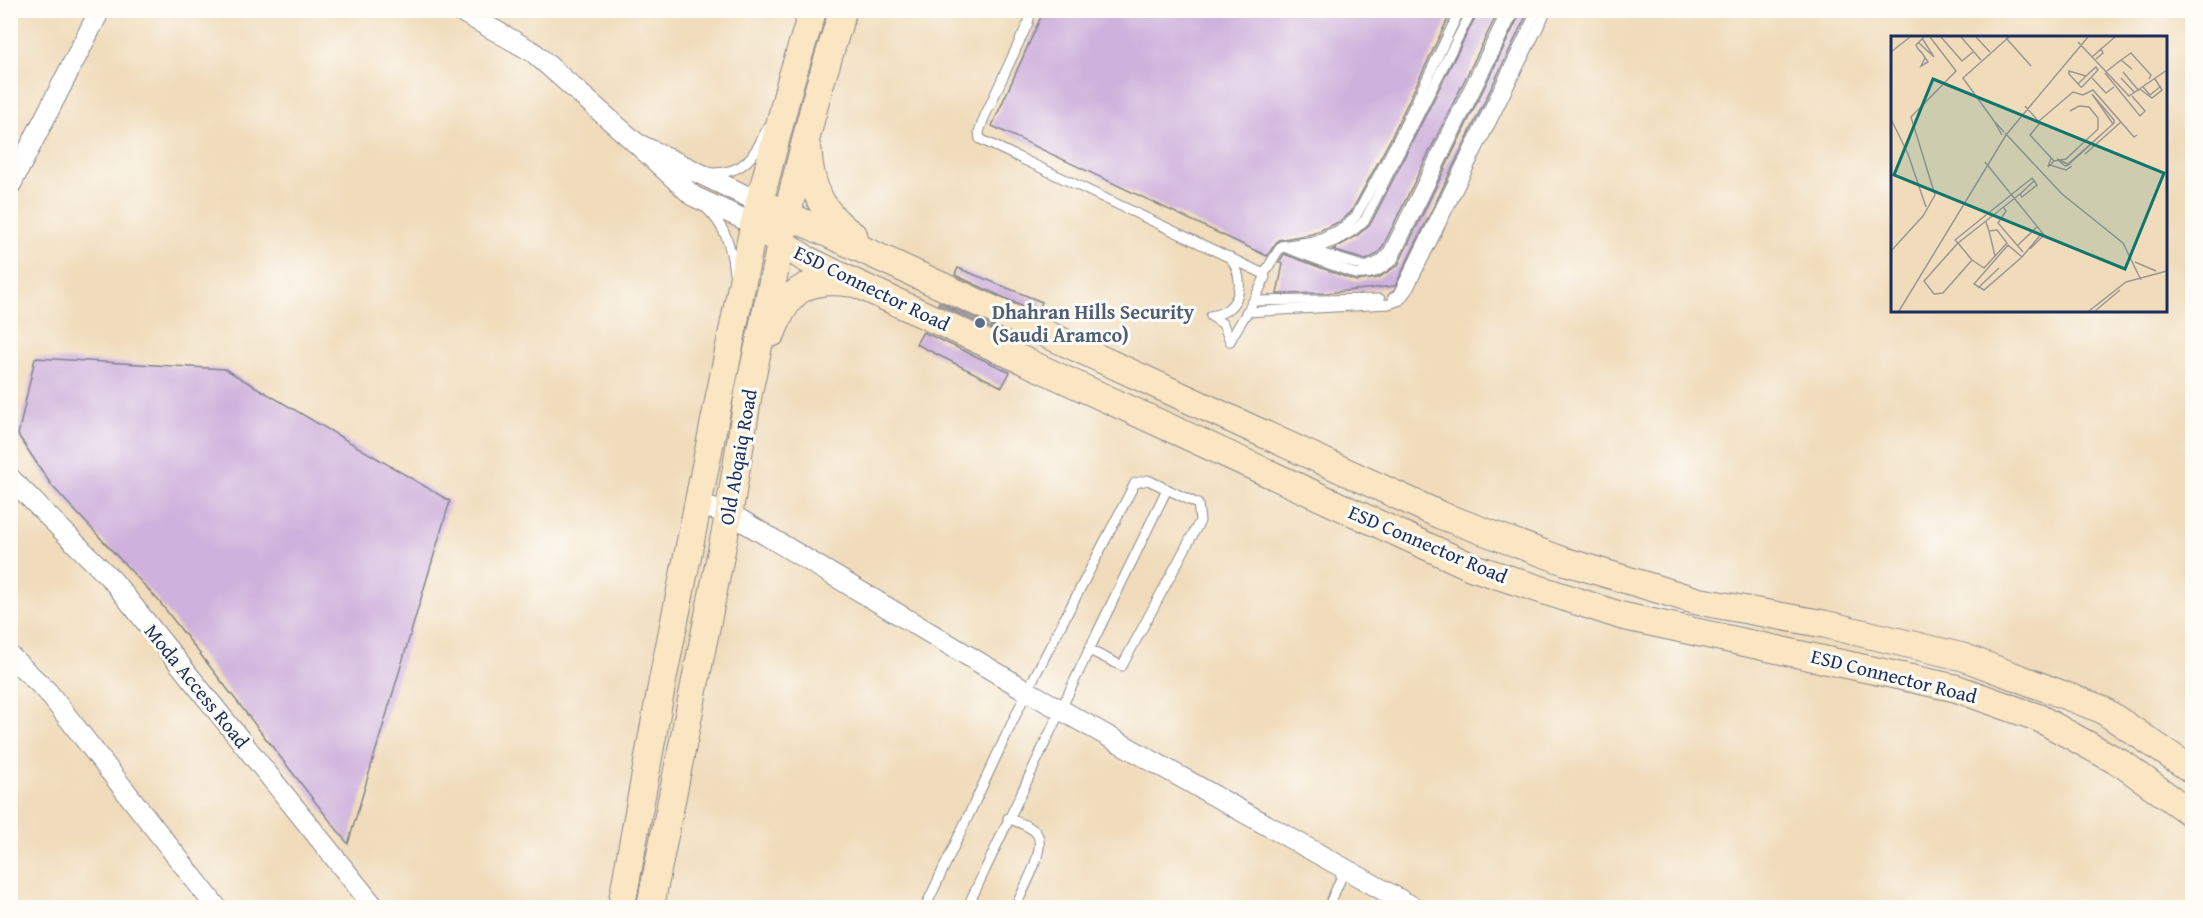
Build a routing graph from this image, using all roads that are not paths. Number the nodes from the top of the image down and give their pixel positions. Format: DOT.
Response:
graph roads {
  1 [pos="100,10"];
  2 [pos="459,10"];
  3 [pos="813,10"];
  4 [pos="843,10"];
  5 [pos="1028,10"];
  6 [pos="1460,10"];
  7 [pos="1472,10"];
  8 [pos="1507,10"];
  9 [pos="1515,10"];
  10 [pos="1537,10"];
  11 [pos="1547,10"];
  12 [pos="791,80"];
  13 [pos="810,121"];
  14 [pos="636,143"];
  15 [pos="696,172"];
  16 [pos="10,186"];
  17 [pos="693,196"];
  18 [pos="756,213"];
  19 [pos="787,214"];
  20 [pos="781,242"];
  21 [pos="1281,246"];
  22 [pos="1311,250"];
  23 [pos="1230,257"];
  24 [pos="900,267"];
  25 [pos="1264,274"];
  26 [pos="855,283"];
  27 [pos="1255,301"];
  28 [pos="738,303"];
  29 [pos="1246,312"];
  30 [pos="749,390"];
  31 [pos="1189,400"];
  32 [pos="1174,429"];
  33 [pos="10,478"];
  34 [pos="1167,489"];
  35 [pos="698,505"];
  36 [pos="729,513"];
  37 [pos="1089,650"];
  38 [pos="10,656"];
  39 [pos="1028,691"];
  40 [pos="1059,709"];
  41 [pos="2193,770"];
  42 [pos="2193,814"];
  43 [pos="1008,818"];
  44 [pos="1345,869"];
  45 [pos="1406,905"];
  46 [pos="373,907"];
  47 [pos="217,908"];
  48 [pos="621,908"];
  49 [pos="650,908"];
  50 [pos="925,908"];
  51 [pos="967,908"];
  52 [pos="1015,908"];
  53 [pos="1328,908"];
  1 -- 16 [label="street"];
  2 -- 14 [label="street"];
  3 -- 12 [label="main road, Old Abqaiq Road"];
  4 -- 13 [label="main road, Old Abqaiq Road"];
  5 -- 23 [label="lane"];
  6 -- 21 [label="lane"];
  7 -- 22 [label="lane"];
  8 -- 22 [label="lane"];
  9 -- 21 [label="lane"];
  10 -- 27 [label="lane"];
  11 -- 29 [label="lane"];
  12 -- 15 [label="lane"];
  12 -- 18 [label="main road, Old Abqaiq Road"];
  13 -- 19 [label="main road, Old Abqaiq Road"];
  13 -- 24 [label="main road"];
  14 -- 15 [label="street"];
  14 -- 17 [label="street"];
  15 -- 18 [label="street"];
  17 -- 18 [label="street"];
  17 -- 28 [label="lane"];
  18 -- 19 [label="main road, ESD Connector Road"];
  18 -- 20 [label="main road, ESD Connector Road"];
  18 -- 28 [label="main road, Old Abqaiq Road"];
  19 -- 20 [label="main road, Old Abqaiq Road"];
  19 -- 24 [label="main road, ESD Connector Road"];
  20 -- 26 [label="main road, ESD Connector Road"];
  20 -- 30 [label="main road, Old Abqaiq Road"];
  21 -- 22 [label="lane"];
  21 -- 25 [label="lane"];
  23 -- 25 [label="lane"];
  23 -- 29 [label="lane"];
  24 -- 31 [label="main road, ESD Connector Road"];
  25 -- 27 [label="lane"];
  26 -- 30 [label="main road"];
  26 -- 32 [label="main road, ESD Connector Road"];
  27 -- 29 [label="lane"];
  28 -- 35 [label="main road, Old Abqaiq Road"];
  30 -- 36 [label="main road, Old Abqaiq Road"];
  31 -- 32 [label="main road"];
  31 -- 41 [label="main road, ESD Connector Road"];
  32 -- 42 [label="main road, ESD Connector Road"];
  33 -- 46 [label="street, Moda Access Road"];
  34 -- 37 [label="lane"];
  34 -- 37 [label="lane"];
  34 -- 39 [label="lane"];
  35 -- 36 [label="street"];
  35 -- 48 [label="main road, Old Abqaiq Road"];
  36 -- 39 [label="street"];
  36 -- 49 [label="main road, Old Abqaiq Road"];
  37 -- 40 [label="lane"];
  38 -- 47 [label="street"];
  39 -- 40 [label="street"];
  39 -- 50 [label="lane"];
  40 -- 43 [label="lane"];
  40 -- 44 [label="street"];
  43 -- 51 [label="lane"];
  43 -- 52 [label="lane"];
  44 -- 45 [label="street"];
  44 -- 53 [label="lane"];
}
